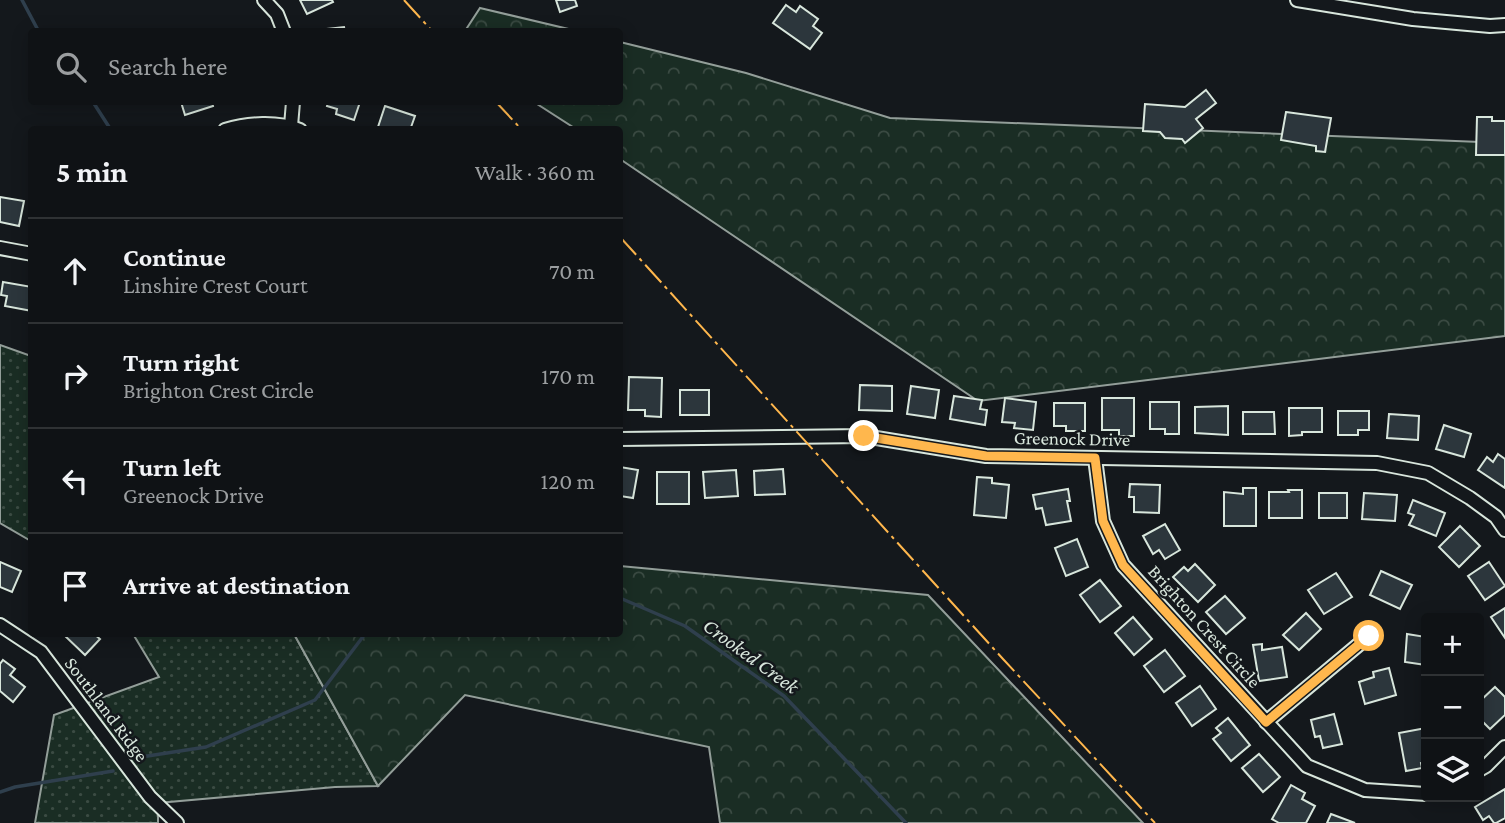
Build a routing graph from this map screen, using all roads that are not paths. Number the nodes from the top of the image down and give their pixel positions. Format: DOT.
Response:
graph roads {
  1 [pos="264,0"];
  2 [pos="1297,0"];
  3 [pos="1505,25"];
  4 [pos="282,28"];
  5 [pos="293,105"];
  6 [pos="239,126"];
  7 [pos="271,126"];
  8 [pos="296,126"];
  9 [pos="0,248"];
  10 [pos="28,253"];
  11 [pos="623,439"];
  12 [pos="1095,458"];
  13 [pos="1505,530"];
  14 [pos="0,625"];
  15 [pos="1369,636"];
  16 [pos="1266,722"];
  17 [pos="1505,747"];
  18 [pos="1484,767"];
  19 [pos="1421,794"];
  20 [pos="177,823"];
  1 -- 4 [label="street"];
  2 -- 3 [label="street"];
  5 -- 8 [label="street"];
  6 -- 7 [label="street"];
  9 -- 10 [label="street"];
  11 -- 12 [label="street, Greenock Drive"];
  12 -- 13 [label="street, Greenock Drive"];
  12 -- 16 [label="street, Brighton Crest Circle"];
  14 -- 20 [label="street, Southland Ridge"];
  15 -- 16 [label="street"];
  16 -- 19 [label="street, Brighton Crest Circle"];
  17 -- 18 [label="street"];
}
